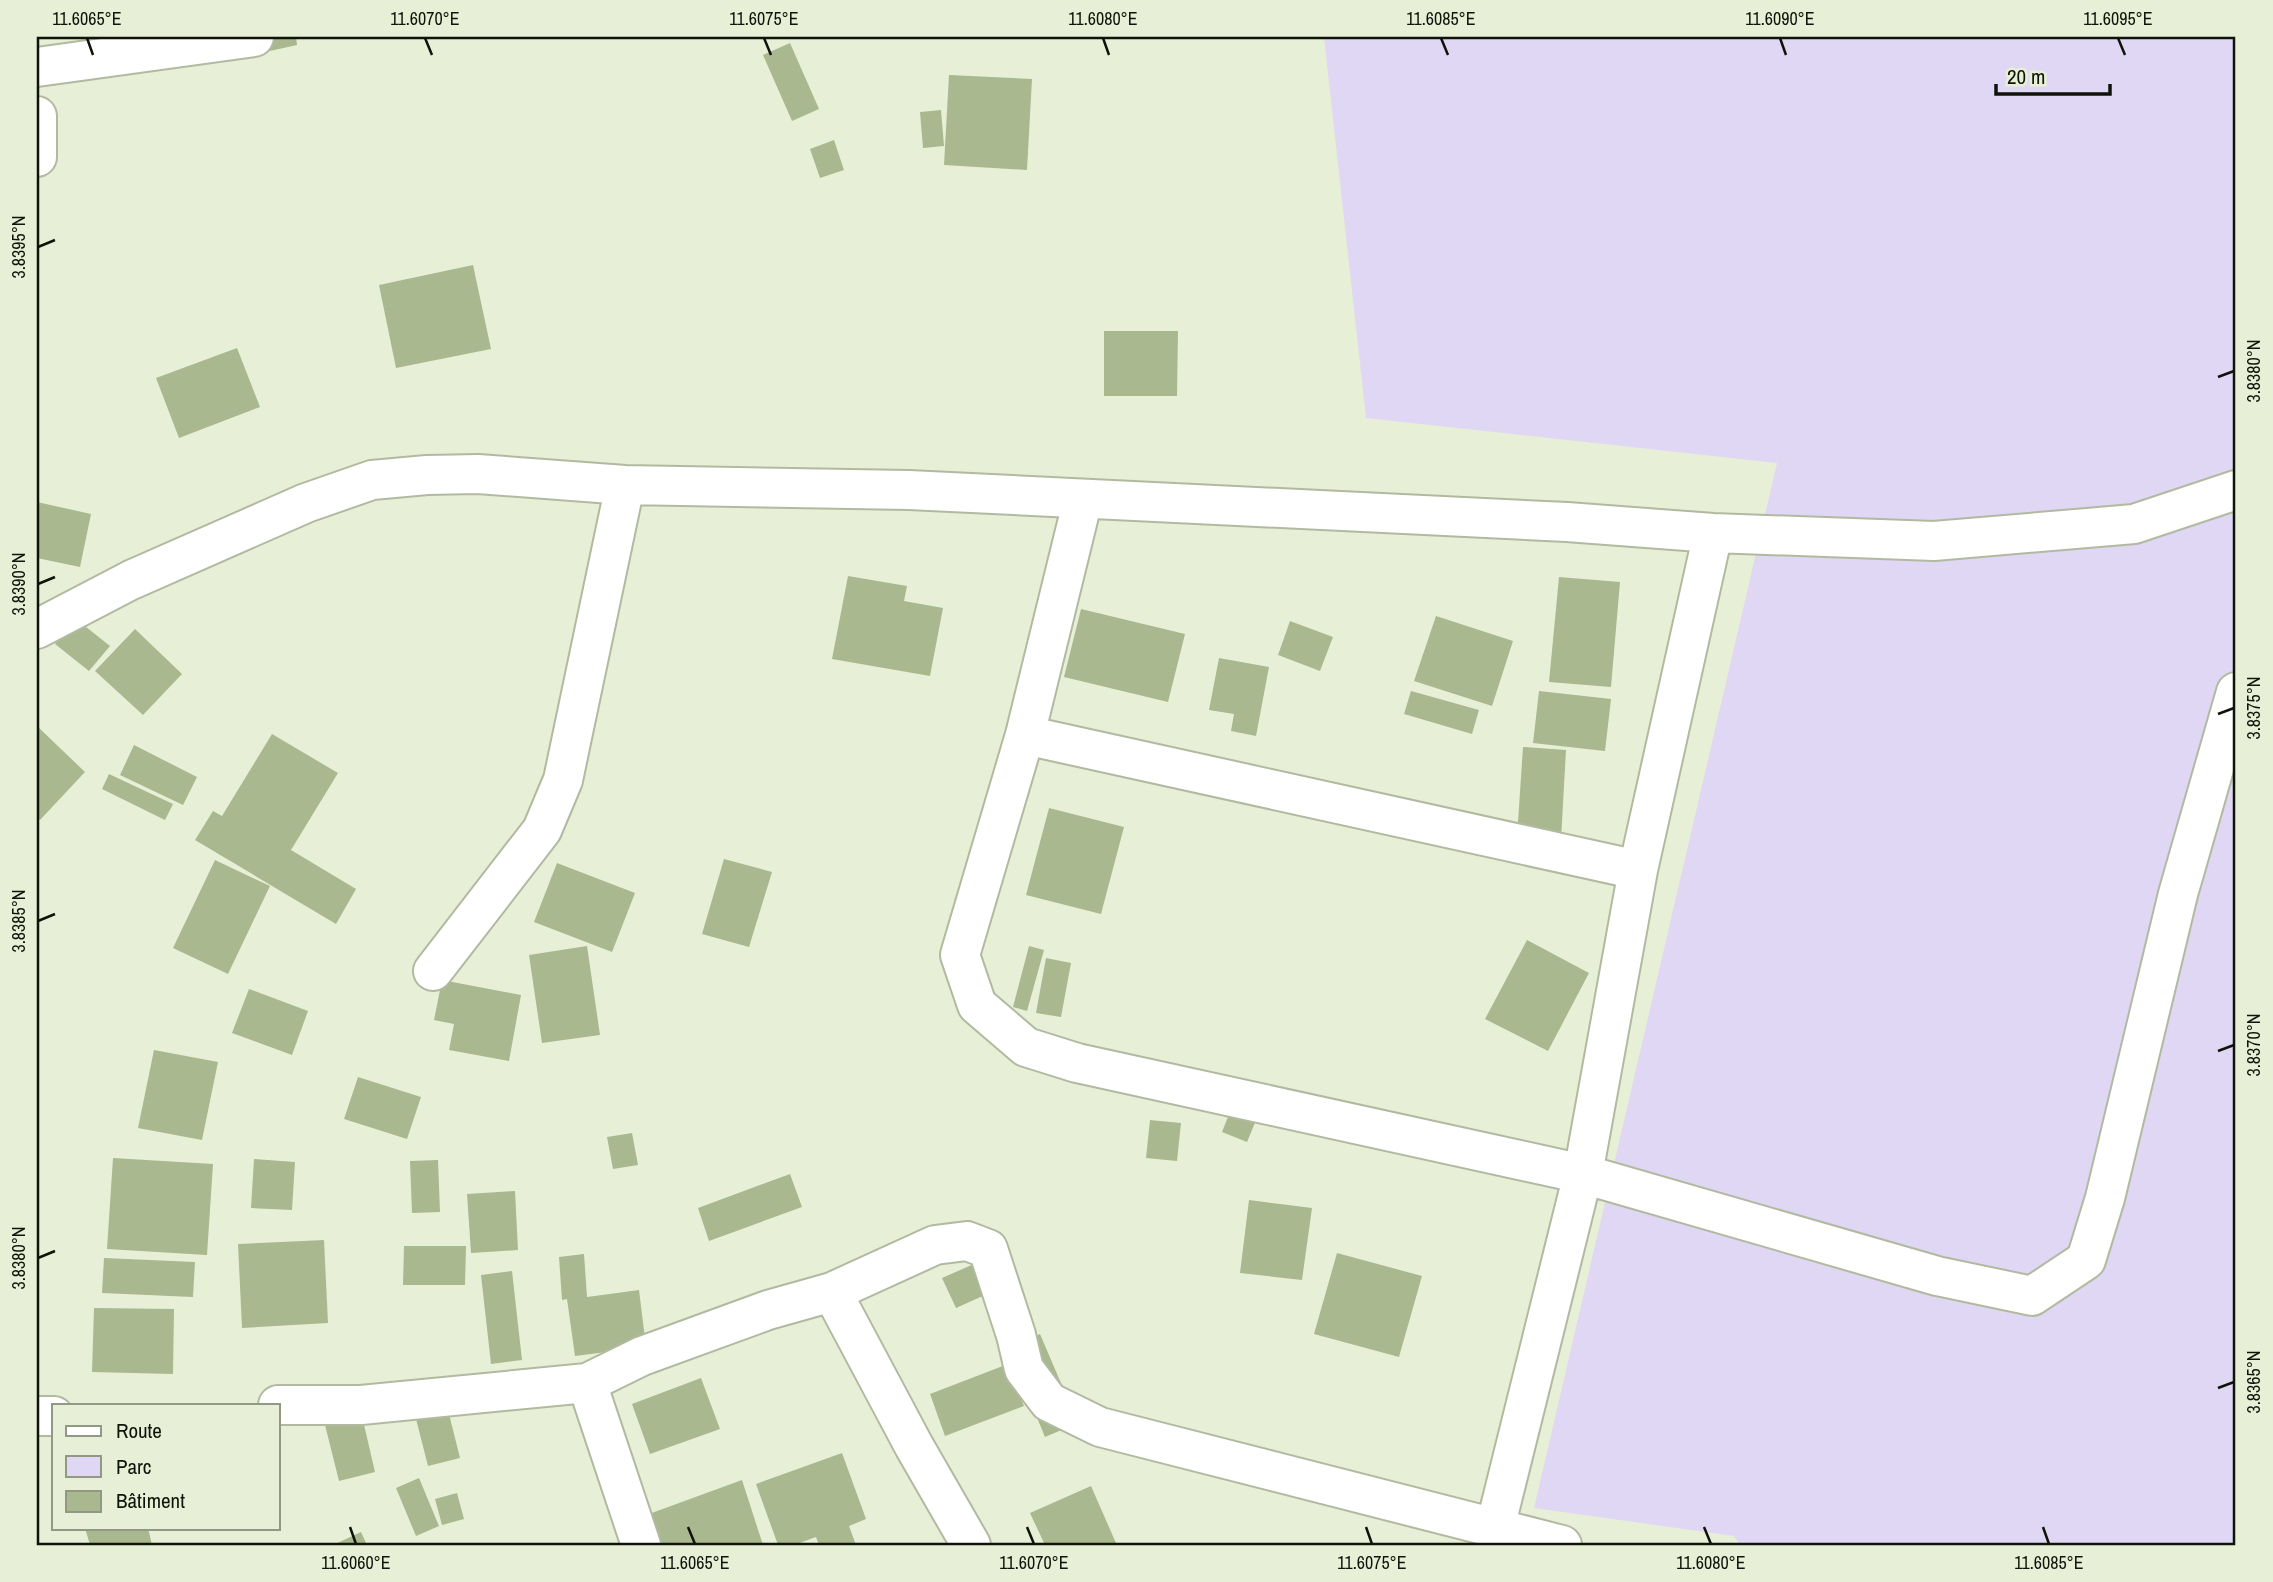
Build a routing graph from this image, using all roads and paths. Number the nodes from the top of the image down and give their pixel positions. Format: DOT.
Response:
graph roads {
  1 [pos="254,37"];
  2 [pos="37,67"];
  3 [pos="37,116"];
  4 [pos="37,158"];
  5 [pos="625,485"];
  6 [pos="2236,490"];
  7 [pos="1083,499"];
  8 [pos="1713,533"];
  9 [pos="37,629"];
  10 [pos="2236,692"];
  11 [pos="1025,735"];
  12 [pos="1638,870"];
  13 [pos="433,971"];
  14 [pos="1583,1174"];
  15 [pos="832,1292"];
  16 [pos="587,1383"];
  17 [pos="280,1405"];
  18 [pos="1495,1528"];
  19 [pos="641,1545"];
  20 [pos="971,1545"];
  21 [pos="1562,1545"];
  1 -- 2 [label="street"];
  3 -- 4 [label="street"];
  5 -- 7 [label="street"];
  5 -- 9 [label="street"];
  5 -- 13 [label="street"];
  6 -- 8 [label="street"];
  7 -- 8 [label="street"];
  7 -- 11 [label="street"];
  8 -- 12 [label="street"];
  10 -- 14 [label="street"];
  11 -- 12 [label="street"];
  11 -- 14 [label="street"];
  12 -- 14 [label="street"];
  14 -- 18 [label="street"];
  15 -- 16 [label="street"];
  15 -- 18 [label="street"];
  15 -- 20 [label="street"];
  16 -- 17 [label="street"];
  16 -- 19 [label="street"];
  18 -- 21 [label="street"];
}
